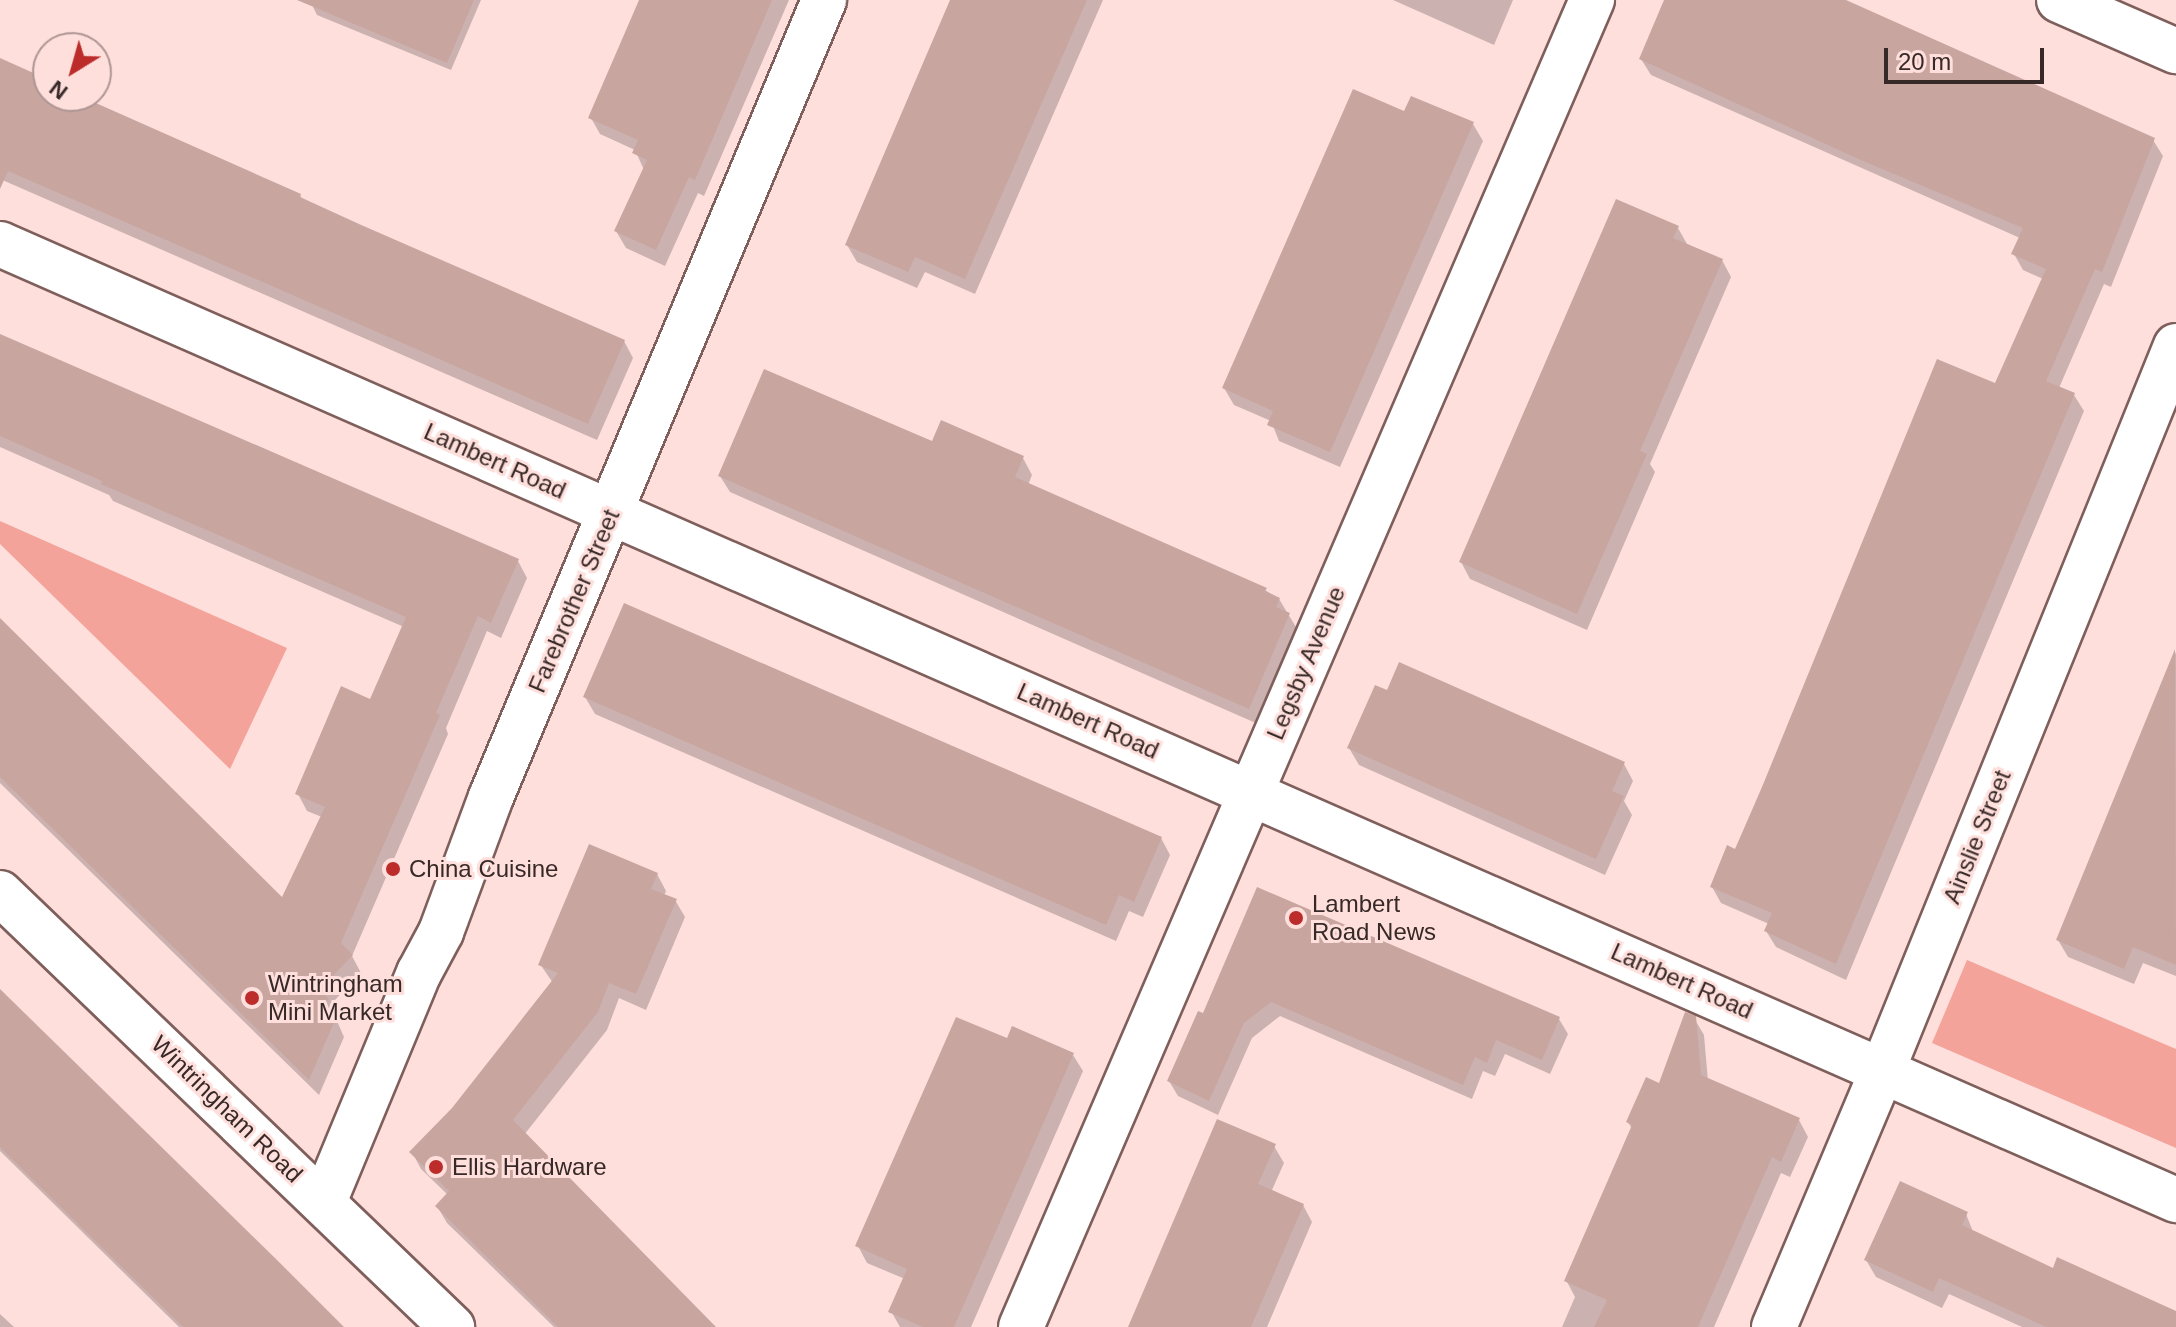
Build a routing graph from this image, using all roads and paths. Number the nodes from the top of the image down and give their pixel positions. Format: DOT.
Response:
graph roads {
  1 [pos="824,0"];
  2 [pos="1592,0"];
  3 [pos="2059,0"];
  4 [pos="2176,51"];
  5 [pos="0,244"];
  6 [pos="2176,346"];
  7 [pos="611,513"];
  8 [pos="1251,792"];
  9 [pos="0,893"];
  10 [pos="1883,1069"];
  11 [pos="2176,1200"];
  12 [pos="324,1202"];
  13 [pos="452,1327"];
  14 [pos="1021,1327"];
  15 [pos="1774,1327"];
  1 -- 7 [label="street, Farebrother Street"];
  2 -- 8 [label="street, Legsby Avenue"];
  3 -- 4 [label="street"];
  5 -- 7 [label="street, Lambert Road"];
  6 -- 10 [label="street, Ainslie Street"];
  7 -- 8 [label="street, Lambert Road"];
  7 -- 12 [label="street, Farebrother Street"];
  8 -- 10 [label="street, Lambert Road"];
  8 -- 14 [label="street, Legsby Avenue"];
  9 -- 12 [label="street, Wintringham Road"];
  10 -- 11 [label="street, Lambert Road"];
  10 -- 15 [label="street, Ainslie Street"];
  12 -- 13 [label="street, Wintringham Road"];
}
